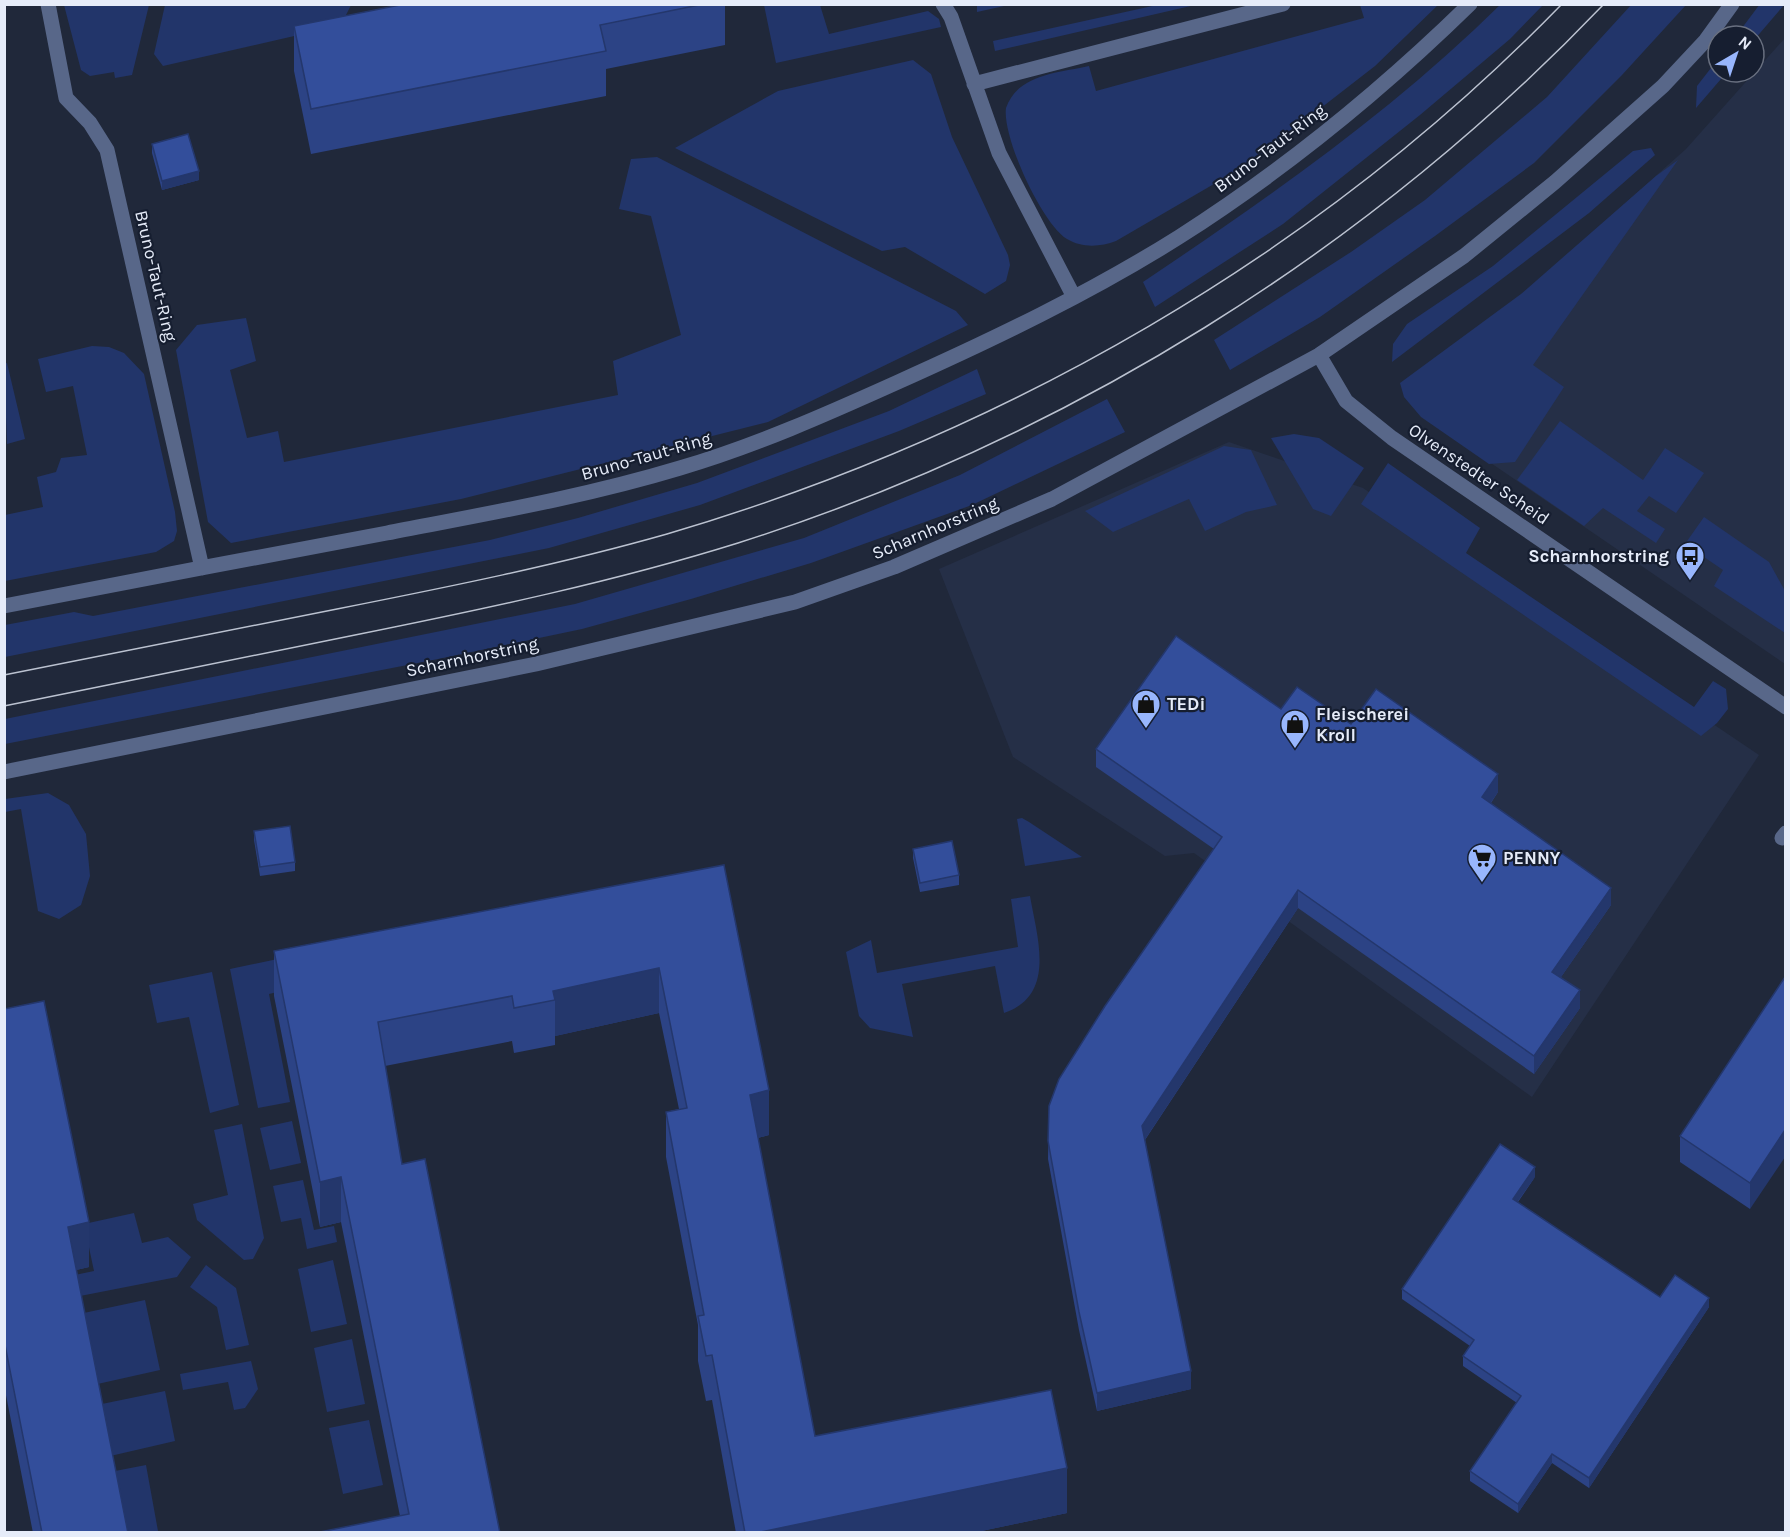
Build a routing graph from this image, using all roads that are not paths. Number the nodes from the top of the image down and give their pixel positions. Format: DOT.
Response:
graph roads {
  1 [pos="48,4"];
  2 [pos="943,4"];
  3 [pos="1283,4"];
  4 [pos="1470,4"];
  5 [pos="1732,4"];
  6 [pos="974,84"];
  7 [pos="1074,297"];
  8 [pos="1319,355"];
  9 [pos="202,568"];
  10 [pos="4,606"];
  11 [pos="1785,707"];
  12 [pos="4,772"];
  1 -- 9 [label="street, Bruno-Taut-Ring"];
  2 -- 6 [label="street"];
  3 -- 6 [label="street"];
  4 -- 7 [label="street, Bruno-Taut-Ring"];
  5 -- 8 [label="street, Scharnhorstring"];
  6 -- 7 [label="street"];
  7 -- 9 [label="street, Bruno-Taut-Ring"];
  8 -- 11 [label="street, Olvenstedter Scheid"];
  8 -- 12 [label="street, Scharnhorstring"];
  9 -- 10 [label="street, Bruno-Taut-Ring"];
}
